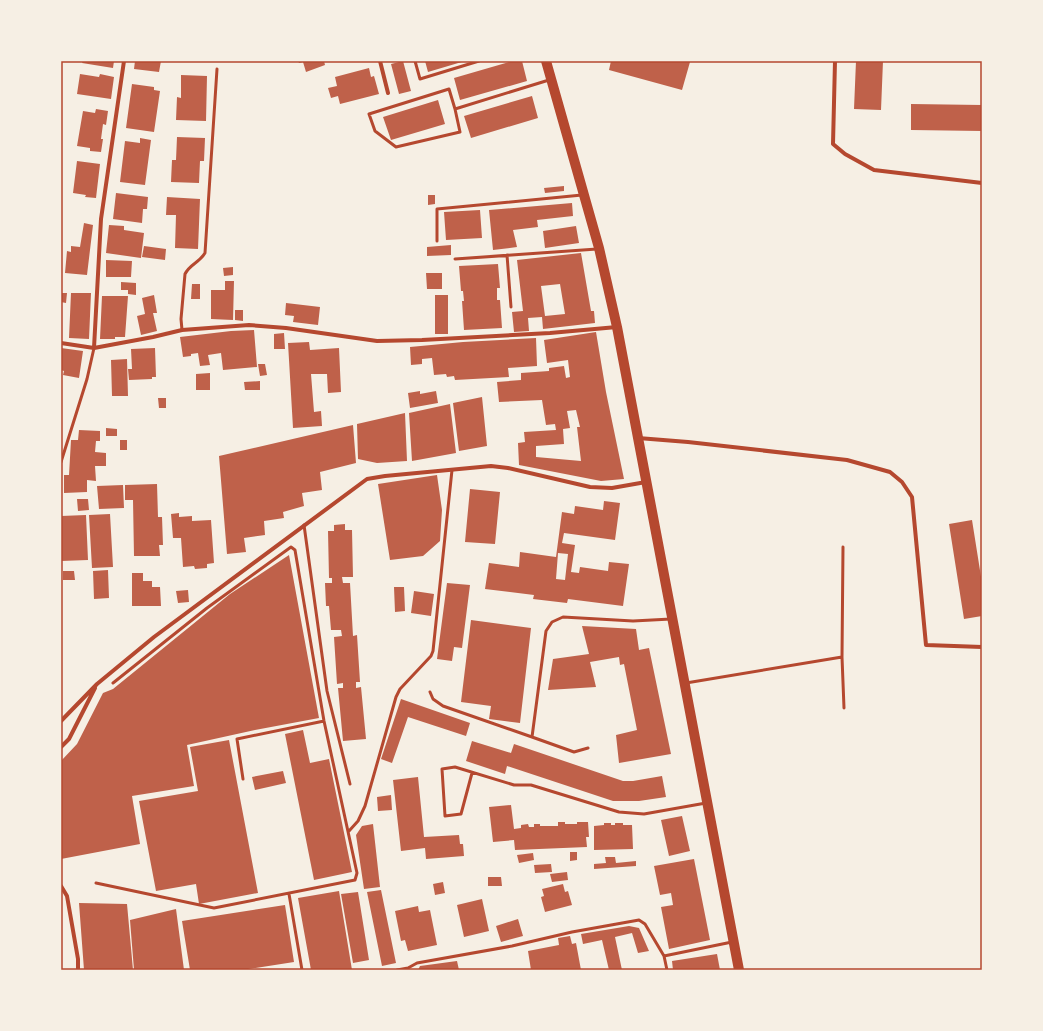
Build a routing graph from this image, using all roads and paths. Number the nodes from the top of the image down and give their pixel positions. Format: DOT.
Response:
graph roads {
  1 [pos="124,61"];
  2 [pos="380,61"];
  3 [pos="415,61"];
  4 [pos="479,61"];
  5 [pos="546,61"];
  6 [pos="835,61"];
  7 [pos="217,69"];
  8 [pos="551,80"];
  9 [pos="388,93"];
  10 [pos="455,109"];
  11 [pos="982,183"];
  12 [pos="584,195"];
  13 [pos="437,241"];
  14 [pos="599,248"];
  15 [pos="508,255"];
  16 [pos="455,259"];
  17 [pos="511,307"];
  18 [pos="617,327"];
  19 [pos="182,330"];
  20 [pos="61,343"];
  21 [pos="94,348"];
  22 [pos="638,438"];
  23 [pos="61,462"];
  24 [pos="452,470"];
  25 [pos="647,482"];
  26 [pos="304,525"];
  27 [pos="843,547"];
  28 [pos="673,619"];
  29 [pos="982,646"];
  30 [pos="842,657"];
  31 [pos="113,683"];
  32 [pos="685,683"];
  33 [pos="97,684"];
  34 [pos="430,692"];
  35 [pos="844,708"];
  36 [pos="61,721"];
  37 [pos="324,721"];
  38 [pos="532,737"];
  39 [pos="61,747"];
  40 [pos="588,748"];
  41 [pos="472,773"];
  42 [pos="243,779"];
  43 [pos="350,784"];
  44 [pos="708,803"];
  45 [pos="349,831"];
  46 [pos="96,883"];
  47 [pos="61,886"];
  48 [pos="288,894"];
  49 [pos="734,942"];
  50 [pos="664,956"];
  51 [pos="78,970"];
  52 [pos="302,970"];
  53 [pos="397,970"];
  54 [pos="667,970"];
  55 [pos="740,970"];
  1 -- 21 [label="street"];
  2 -- 9 [label="street"];
  3 -- 4 [label="lane"];
  5 -- 8 [label="main road"];
  6 -- 11 [label="street"];
  7 -- 19 [label="lane"];
  8 -- 10 [label="lane"];
  8 -- 12 [label="main road"];
  10 -- 10 [label="lane"];
  12 -- 13 [label="lane"];
  12 -- 14 [label="main road"];
  14 -- 15 [label="lane"];
  14 -- 18 [label="main road"];
  15 -- 16 [label="lane"];
  15 -- 17 [label="lane"];
  18 -- 19 [label="street"];
  18 -- 22 [label="main road"];
  19 -- 21 [label="street"];
  20 -- 21 [label="street"];
  21 -- 23 [label="lane"];
  22 -- 25 [label="main road"];
  22 -- 29 [label="street"];
  24 -- 25 [label="street"];
  24 -- 26 [label="street"];
  24 -- 45 [label="lane"];
  25 -- 28 [label="main road"];
  26 -- 33 [label="street"];
  26 -- 43 [label="lane"];
  27 -- 30 [label="lane"];
  28 -- 32 [label="main road"];
  28 -- 38 [label="lane"];
  30 -- 32 [label="lane"];
  30 -- 35 [label="lane"];
  31 -- 37 [label="lane"];
  32 -- 44 [label="main road"];
  33 -- 36 [label="street"];
  33 -- 39 [label="street"];
  34 -- 38 [label="lane"];
  37 -- 42 [label="lane"];
  37 -- 45 [label="lane"];
  38 -- 40 [label="lane"];
  41 -- 41 [label="lane"];
  41 -- 44 [label="lane"];
  44 -- 49 [label="main road"];
  45 -- 48 [label="lane"];
  46 -- 48 [label="lane"];
  47 -- 51 [label="street"];
  48 -- 52 [label="lane"];
  49 -- 50 [label="lane"];
  49 -- 55 [label="main road"];
  50 -- 53 [label="lane"];
  50 -- 54 [label="lane"];
}
